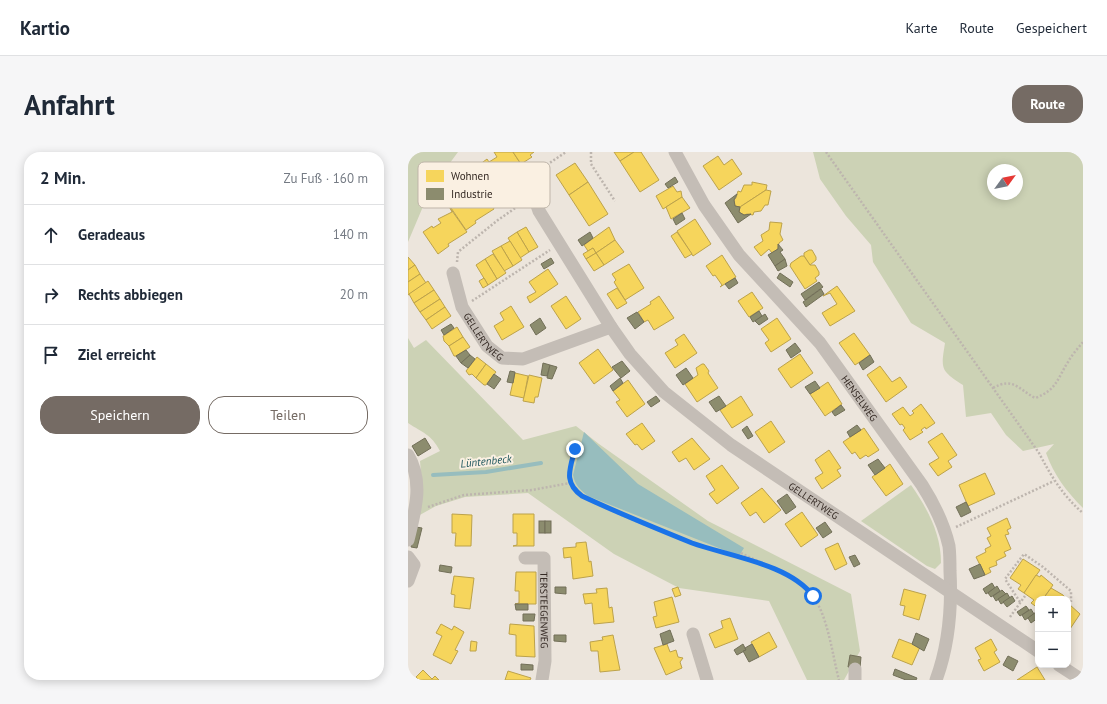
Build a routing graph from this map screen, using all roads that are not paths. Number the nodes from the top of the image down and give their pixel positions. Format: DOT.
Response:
graph roads {
  1 [pos="675,152"];
  2 [pos="538,208"];
  3 [pos="453,273"];
  4 [pos="611,327"];
  5 [pos="408,455"];
  6 [pos="408,540"];
  7 [pos="408,557"];
  8 [pos="525,558"];
  9 [pos="408,582"];
  10 [pos="951,592"];
  11 [pos="693,634"];
  12 [pos="1035,649"];
  13 [pos="1064,668"];
  14 [pos="542,680"];
  15 [pos="707,680"];
  16 [pos="936,680"];
  17 [pos="1082,680"];
  1 -- 10 [label="street, HENSELWEG"];
  2 -- 4 [label="street, GELLERTWEG"];
  3 -- 4 [label="street, GELLERTWEG"];
  4 -- 10 [label="street, GELLERTWEG"];
  5 -- 6 [label="street"];
  7 -- 9 [label="street"];
  8 -- 14 [label="street, TERSTEEGENWEG"];
  10 -- 12 [label="street, GELLERTWEG"];
  10 -- 16 [label="street, HENSELWEG"];
  11 -- 15 [label="street"];
  13 -- 17 [label="street"];
}
